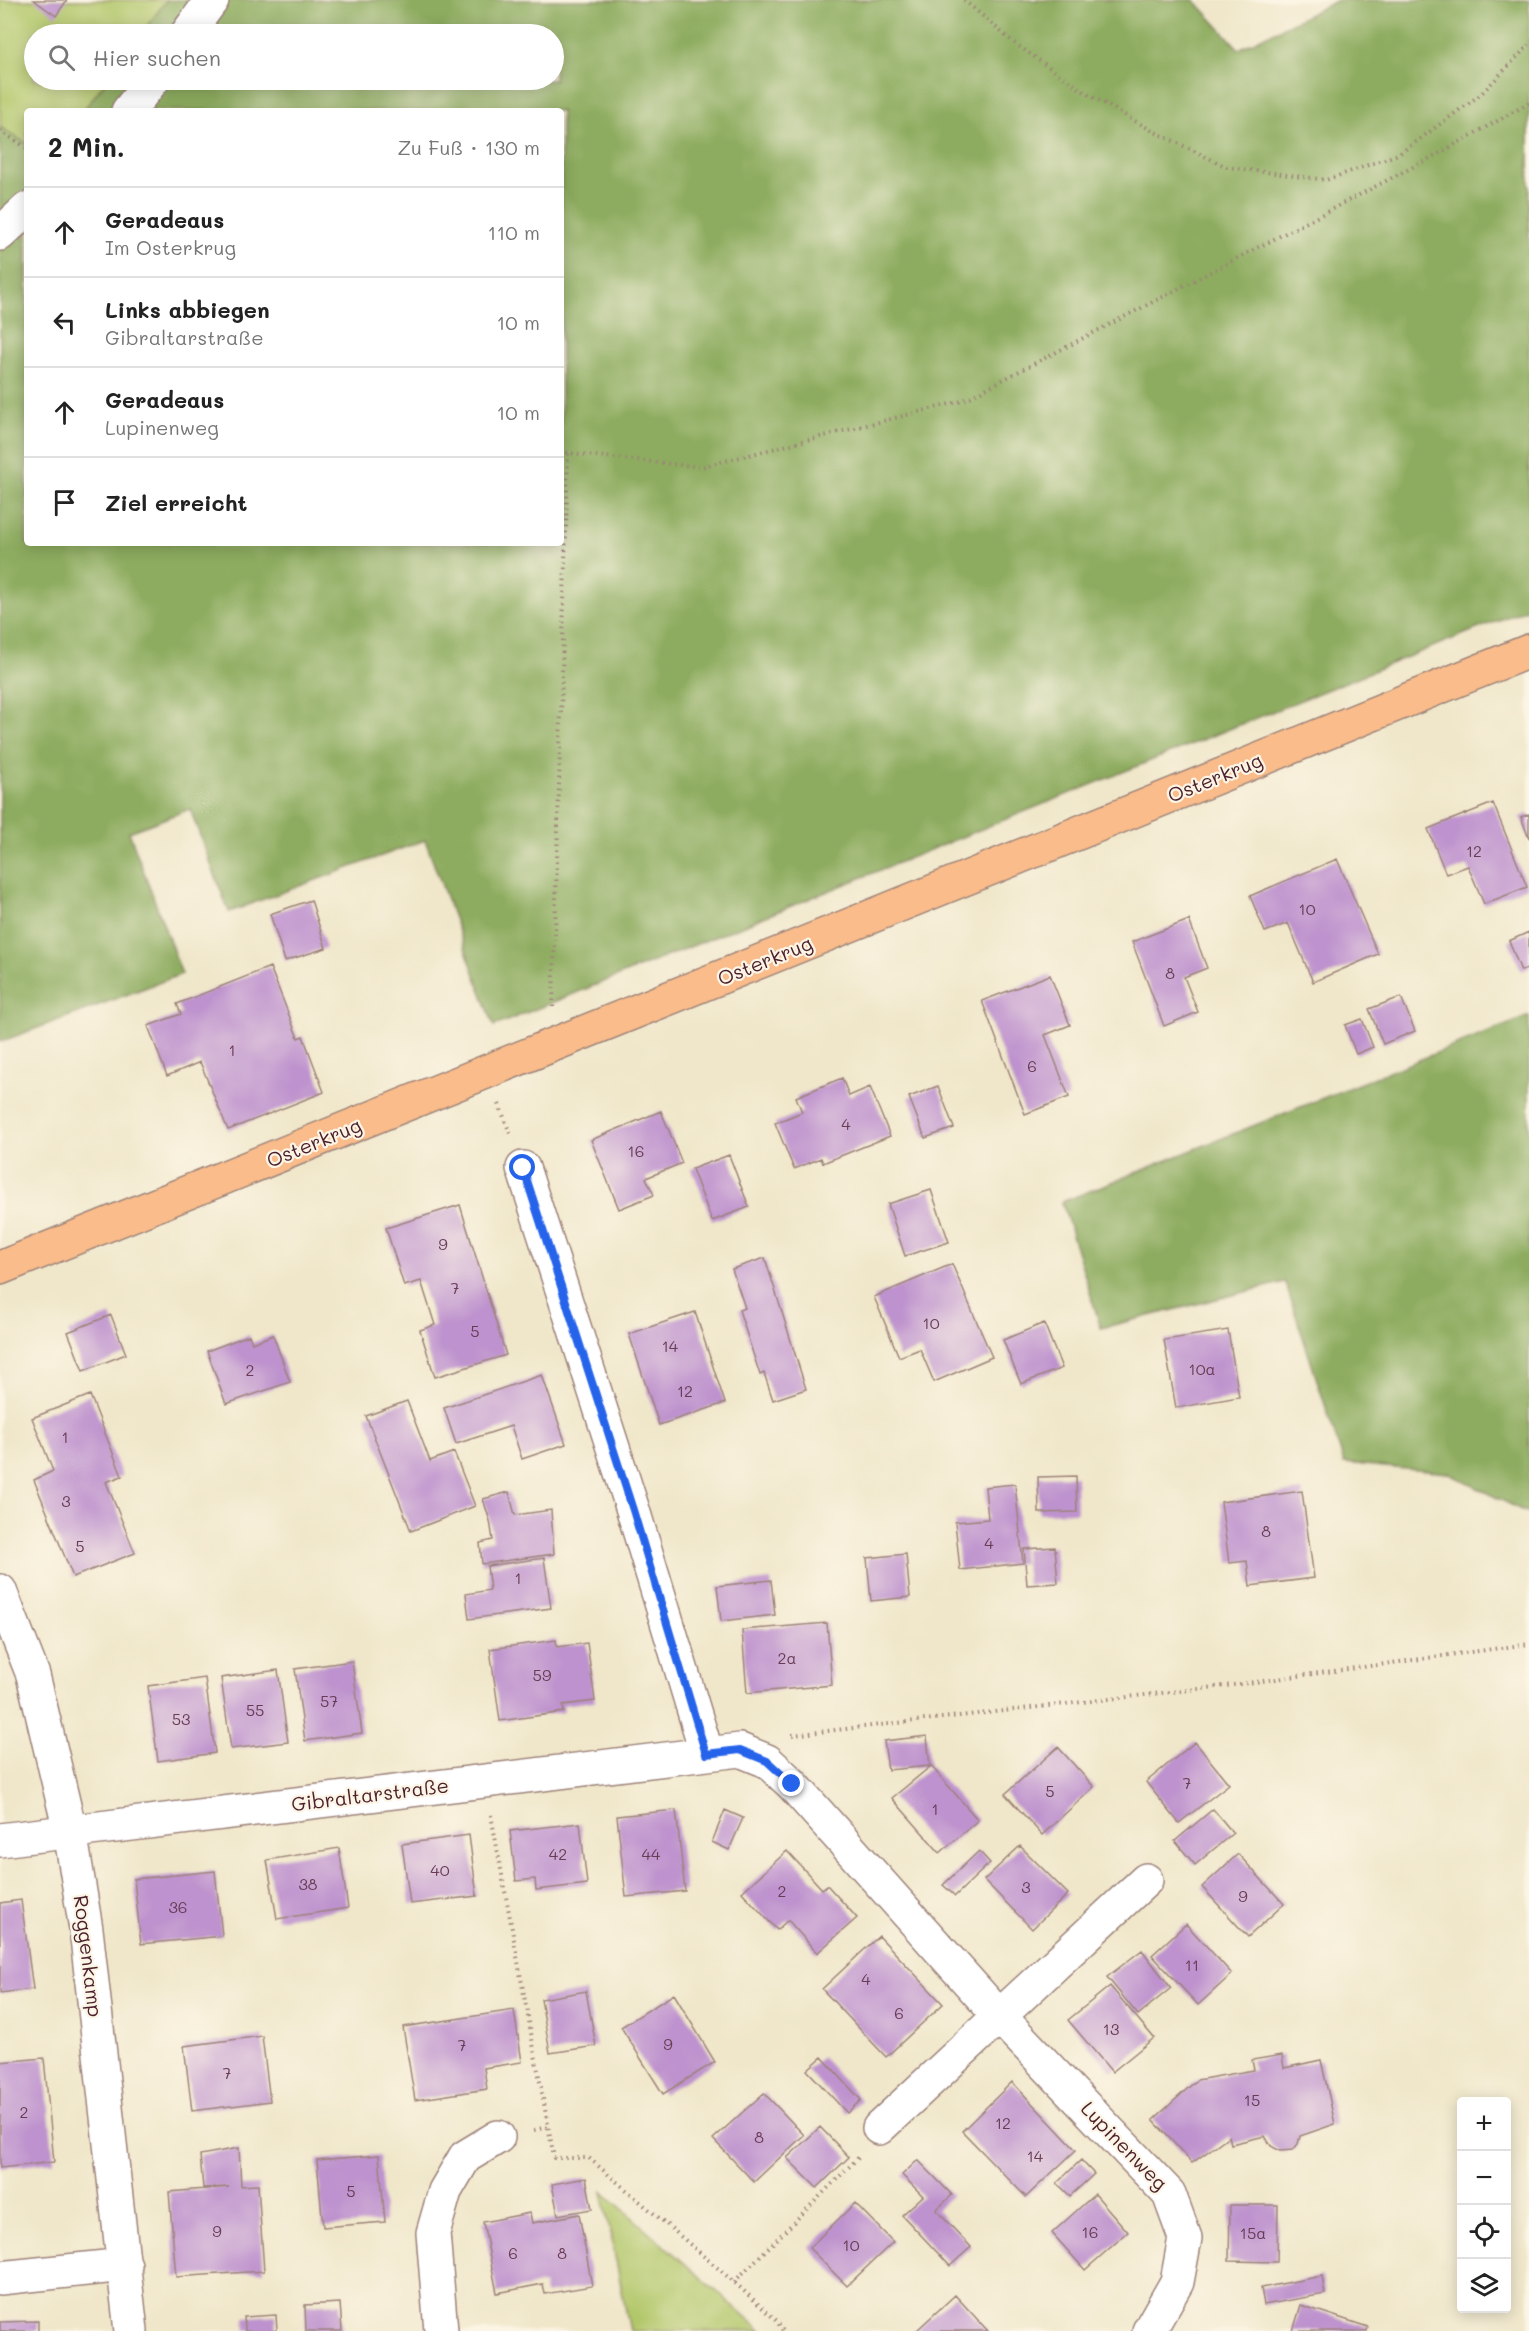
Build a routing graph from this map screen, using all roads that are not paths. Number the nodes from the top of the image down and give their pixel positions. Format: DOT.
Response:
graph roads {
  1 [pos="212,0"];
  2 [pos="194,24"];
  3 [pos="145,90"];
  4 [pos="130,108"];
  5 [pos="24,212"];
  6 [pos="0,234"];
  7 [pos="1529,651"];
  8 [pos="523,1168"];
  9 [pos="0,1268"];
  10 [pos="0,1591"];
  11 [pos="740,1750"];
  12 [pos="706,1754"];
  13 [pos="70,1831"];
  14 [pos="0,1840"];
  15 [pos="1146,1880"];
  16 [pos="1000,2017"];
  17 [pos="879,2128"];
  18 [pos="498,2137"];
  19 [pos="125,2265"];
  20 [pos="0,2278"];
  21 [pos="131,2331"];
  22 [pos="441,2331"];
  23 [pos="1149,2331"];
  1 -- 2 [label="street"];
  3 -- 4 [label="street"];
  5 -- 6 [label="street"];
  7 -- 9 [label="main road, Osterkrug"];
  8 -- 12 [label="street"];
  10 -- 13 [label="street, Roggenkamp"];
  11 -- 12 [label="street, Gibraltarstraße"];
  11 -- 16 [label="street, Lupinenweg"];
  12 -- 13 [label="street, Gibraltarstraße"];
  13 -- 14 [label="street, Gibraltarstraße"];
  13 -- 19 [label="street, Roggenkamp"];
  15 -- 16 [label="street"];
  16 -- 17 [label="street"];
  16 -- 23 [label="street, Lupinenweg"];
  18 -- 22 [label="street"];
  19 -- 20 [label="street"];
  19 -- 21 [label="street, Roggenkamp"];
}
